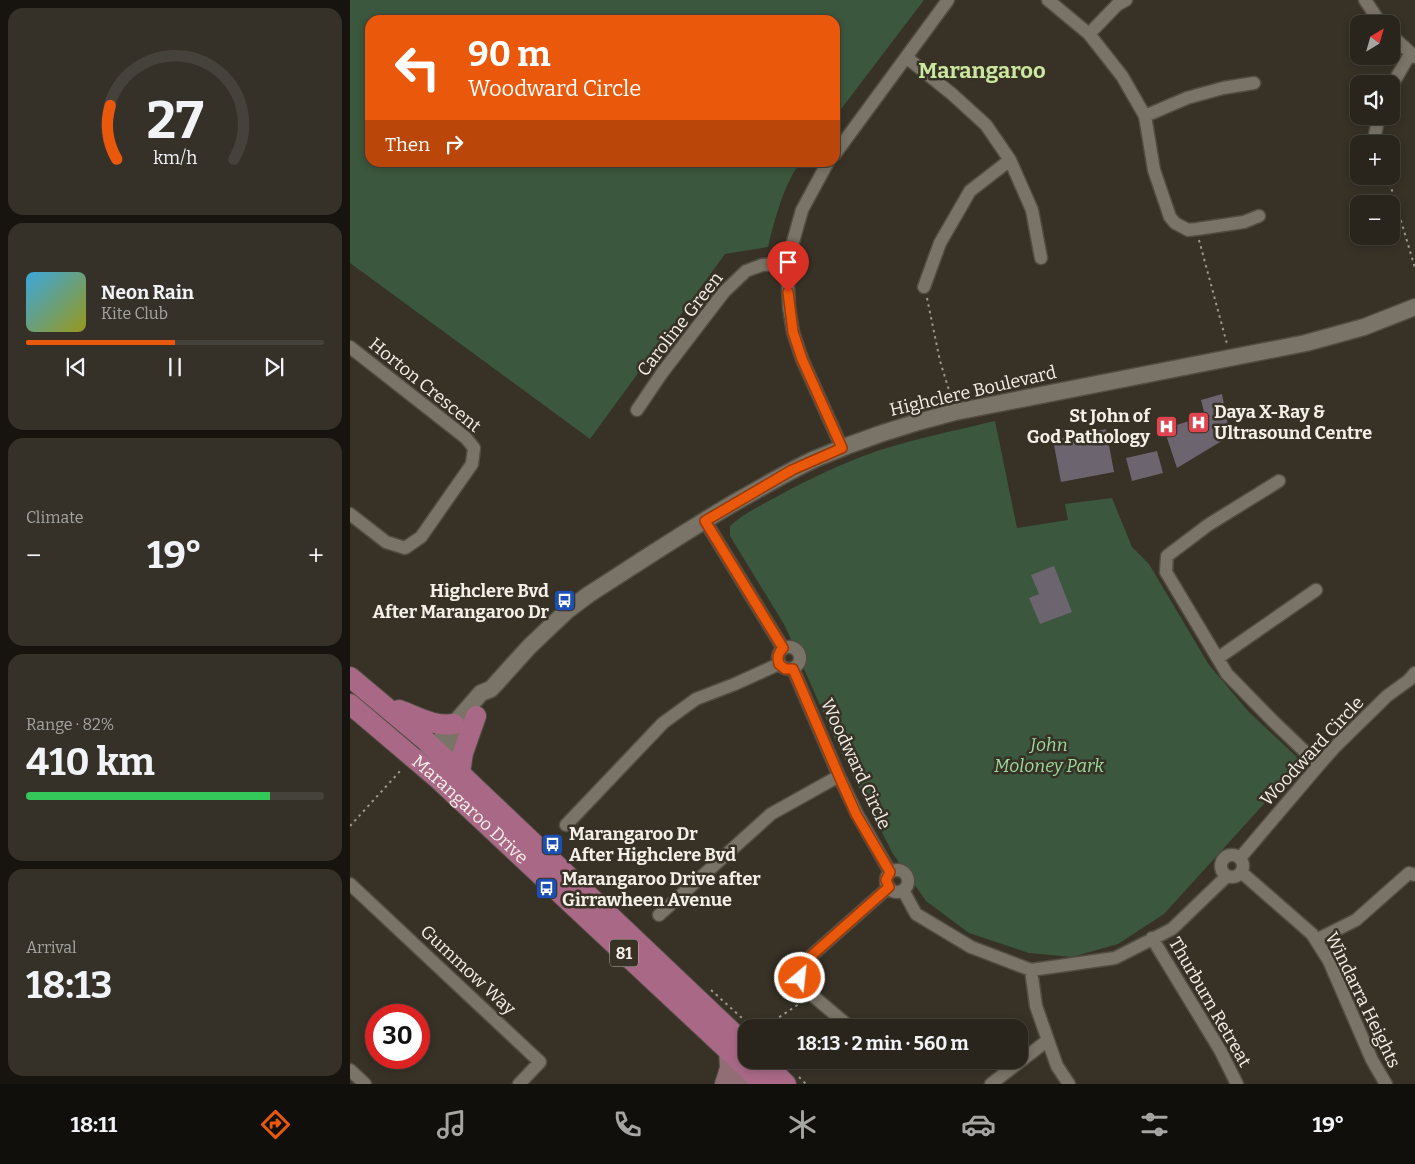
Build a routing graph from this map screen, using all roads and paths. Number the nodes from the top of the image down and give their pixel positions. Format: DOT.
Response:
graph roads {
  1 [pos="948,0"];
  2 [pos="1048,0"];
  3 [pos="1126,0"];
  4 [pos="1365,0"];
  5 [pos="1375,15"];
  6 [pos="1090,34"];
  7 [pos="1400,43"];
  8 [pos="1413,55"];
  9 [pos="906,57"];
  10 [pos="1399,75"];
  11 [pos="1254,83"];
  12 [pos="1145,116"];
  13 [pos="840,147"];
  14 [pos="1010,160"];
  15 [pos="825,167"];
  16 [pos="1390,185"];
  17 [pos="1259,216"];
  18 [pos="1196,229"];
  19 [pos="1042,258"];
  20 [pos="787,263"];
  21 [pos="1415,268"];
  22 [pos="924,287"];
  23 [pos="1415,307"];
  24 [pos="1227,346"];
  25 [pos="350,347"];
  26 [pos="637,410"];
  27 [pos="955,412"];
  28 [pos="842,448"];
  29 [pos="1279,481"];
  30 [pos="350,514"];
  31 [pos="705,521"];
  32 [pos="1316,590"];
  33 [pos="783,648"];
  34 [pos="1218,658"];
  35 [pos="779,664"];
  36 [pos="793,669"];
  37 [pos="350,677"];
  38 [pos="1413,679"];
  39 [pos="491,689"];
  40 [pos="350,704"];
  41 [pos="384,704"];
  42 [pos="476,716"];
  43 [pos="454,724"];
  44 [pos="438,752"];
  45 [pos="1319,764"];
  46 [pos="418,766"];
  47 [pos="460,773"];
  48 [pos="839,776"];
  49 [pos="350,826"];
  50 [pos="566,826"];
  51 [pos="1240,858"];
  52 [pos="890,872"];
  53 [pos="1241,872"];
  54 [pos="1415,875"];
  55 [pos="1227,876"];
  56 [pos="350,884"];
  57 [pos="889,887"];
  58 [pos="903,890"];
  59 [pos="659,915"];
  60 [pos="1152,938"];
  61 [pos="1316,940"];
  62 [pos="1031,970"];
  63 [pos="812,995"];
  64 [pos="776,1019"];
  65 [pos="840,1019"];
  66 [pos="1048,1040"];
  67 [pos="737,1047"];
  68 [pos="350,1070"];
  69 [pos="756,1075"];
  70 [pos="365,1084"];
  71 [pos="519,1084"];
  72 [pos="724,1084"];
  73 [pos="786,1084"];
  74 [pos="991,1084"];
  75 [pos="1069,1084"];
  76 [pos="1238,1084"];
  77 [pos="1386,1084"];
  1 -- 9 [label="street"];
  2 -- 6 [label="street"];
  3 -- 6 [label="street"];
  4 -- 5 [label="street"];
  6 -- 12 [label="street"];
  7 -- 8 [label="street"];
  8 -- 10 [label="street"];
  9 -- 13 [label="street"];
  9 -- 14 [label="street"];
  11 -- 12 [label="street"];
  12 -- 18 [label="street"];
  14 -- 19 [label="street"];
  14 -- 22 [label="street"];
  15 -- 20 [label="street"];
  16 -- 21 [label="path"];
  17 -- 18 [label="street"];
  18 -- 24 [label="path"];
  20 -- 26 [label="street, Caroline Green"];
  20 -- 28 [label="street"];
  22 -- 27 [label="path"];
  23 -- 27 [label="street, Highclere Boulevard"];
  25 -- 30 [label="street, Horton Crescent"];
  27 -- 28 [label="street, Highclere Boulevard"];
  28 -- 31 [label="street, Highclere Boulevard"];
  29 -- 34 [label="street"];
  31 -- 33 [label="street"];
  31 -- 39 [label="street, Highclere Boulevard"];
  32 -- 34 [label="street"];
  33 -- 35 [label="street"];
  33 -- 36 [label="street"];
  34 -- 45 [label="street"];
  35 -- 36 [label="street"];
  35 -- 50 [label="street"];
  36 -- 48 [label="street, Woodward Circle"];
  37 -- 41 [label="main road, Marangaroo Drive / 81"];
  38 -- 45 [label="street, Woodward Circle"];
  39 -- 42 [label="street, Highclere Boulevard"];
  39 -- 43 [label="street, Highclere Boulevard"];
  40 -- 46 [label="main road, Marangaroo Drive / 81"];
  41 -- 43 [label="main road"];
  41 -- 44 [label="main road, Marangaroo Drive / 81"];
  42 -- 44 [label="street, Highclere Boulevard"];
  42 -- 47 [label="main road"];
  43 -- 44 [label="street, Highclere Boulevard"];
  44 -- 46 [label="street, Highclere Boulevard"];
  44 -- 47 [label="main road, Marangaroo Drive / 81"];
  45 -- 51 [label="street, Woodward Circle"];
  46 -- 49 [label="path"];
  46 -- 67 [label="main road, Marangaroo Drive / 81"];
  47 -- 67 [label="main road, Marangaroo Drive / 81"];
  48 -- 52 [label="street, Woodward Circle"];
  48 -- 59 [label="street"];
  51 -- 53 [label="street"];
  51 -- 55 [label="street"];
  52 -- 57 [label="street"];
  52 -- 58 [label="street"];
  53 -- 55 [label="street"];
  53 -- 61 [label="street, Windarra Heights"];
  54 -- 61 [label="street"];
  55 -- 60 [label="street"];
  56 -- 71 [label="street, Gummow Way"];
  57 -- 58 [label="street"];
  57 -- 63 [label="street"];
  58 -- 62 [label="street"];
  60 -- 62 [label="street"];
  60 -- 76 [label="street, Thurburn Retreat"];
  61 -- 77 [label="street, Windarra Heights"];
  62 -- 66 [label="street"];
  63 -- 64 [label="path"];
  63 -- 65 [label="street"];
  66 -- 74 [label="street"];
  66 -- 75 [label="street"];
  67 -- 69 [label="main road, Marangaroo Drive / 81"];
  67 -- 72 [label="main road"];
  68 -- 70 [label="street"];
  69 -- 73 [label="main road, Marangaroo Drive / 81"];
}
